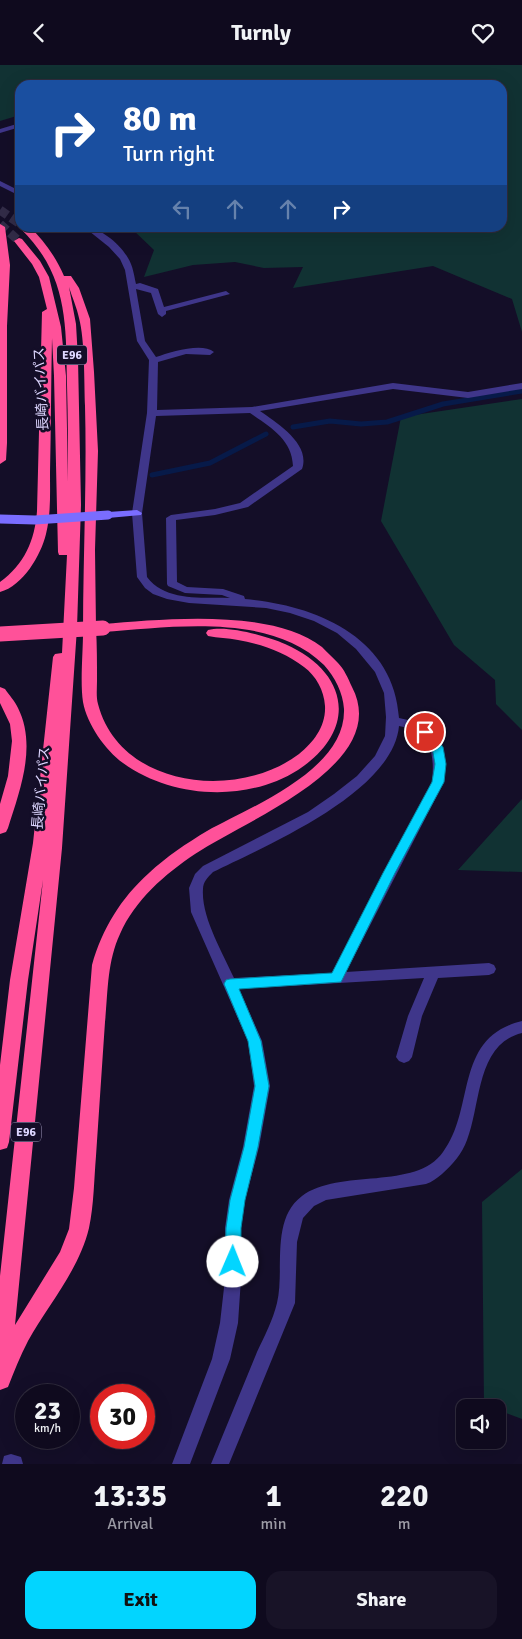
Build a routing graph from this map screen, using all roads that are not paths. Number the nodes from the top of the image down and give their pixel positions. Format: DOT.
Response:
graph roads {
  1 [pos="15,126"];
  2 [pos="0,131"];
  3 [pos="0,183"];
  4 [pos="15,191"];
  5 [pos="0,227"];
  6 [pos="29,232"];
  7 [pos="95,232"];
  8 [pos="19,241"];
  9 [pos="53,261"];
  10 [pos="132,287"];
  11 [pos="48,292"];
  12 [pos="226,294"];
  13 [pos="210,353"];
  14 [pos="154,360"];
  15 [pos="522,386"];
  16 [pos="252,410"];
  17 [pos="152,413"];
  18 [pos="0,460"];
  19 [pos="137,513"];
  20 [pos="0,519"];
  21 [pos="2,587"];
  22 [pos="254,603"];
  23 [pos="101,632"];
  24 [pos="0,634"];
  25 [pos="0,643"];
  26 [pos="0,692"];
  27 [pos="393,721"];
  28 [pos="0,828"];
  29 [pos="489,969"];
  30 [pos="433,973"];
  31 [pos="336,978"];
  32 [pos="230,984"];
  33 [pos="522,1027"];
  34 [pos="404,1057"];
  35 [pos="0,1142"];
  36 [pos="0,1363"];
  37 [pos="0,1380"];
  38 [pos="181,1464"];
  39 [pos="220,1464"];
  1 -- 2 [label="street"];
  3 -- 4 [label="street"];
  5 -- 18 [label="highway"];
  6 -- 9 [label="highway, 長崎バイパス / E96"];
  7 -- 10 [label="street"];
  8 -- 11 [label="highway, 長崎バイパス / E96"];
  9 -- 23 [label="highway"];
  9 -- 36 [label="highway, 長崎バイパス / E96"];
  10 -- 12 [label="street"];
  10 -- 14 [label="street"];
  11 -- 21 [label="highway"];
  11 -- 35 [label="highway, 長崎バイパス / E96"];
  13 -- 14 [label="street"];
  14 -- 17 [label="street"];
  15 -- 16 [label="street"];
  16 -- 17 [label="street"];
  16 -- 22 [label="street"];
  17 -- 19 [label="street"];
  19 -- 20 [label="street, bridge"];
  19 -- 22 [label="street"];
  22 -- 27 [label="street"];
  23 -- 24 [label="highway, bridge"];
  23 -- 25 [label="highway"];
  23 -- 37 [label="highway"];
  26 -- 28 [label="highway"];
  27 -- 31 [label="street"];
  27 -- 32 [label="street"];
  29 -- 30 [label="street"];
  30 -- 31 [label="street"];
  30 -- 34 [label="street"];
  31 -- 32 [label="street"];
  32 -- 38 [label="street"];
  33 -- 39 [label="street"];
}
